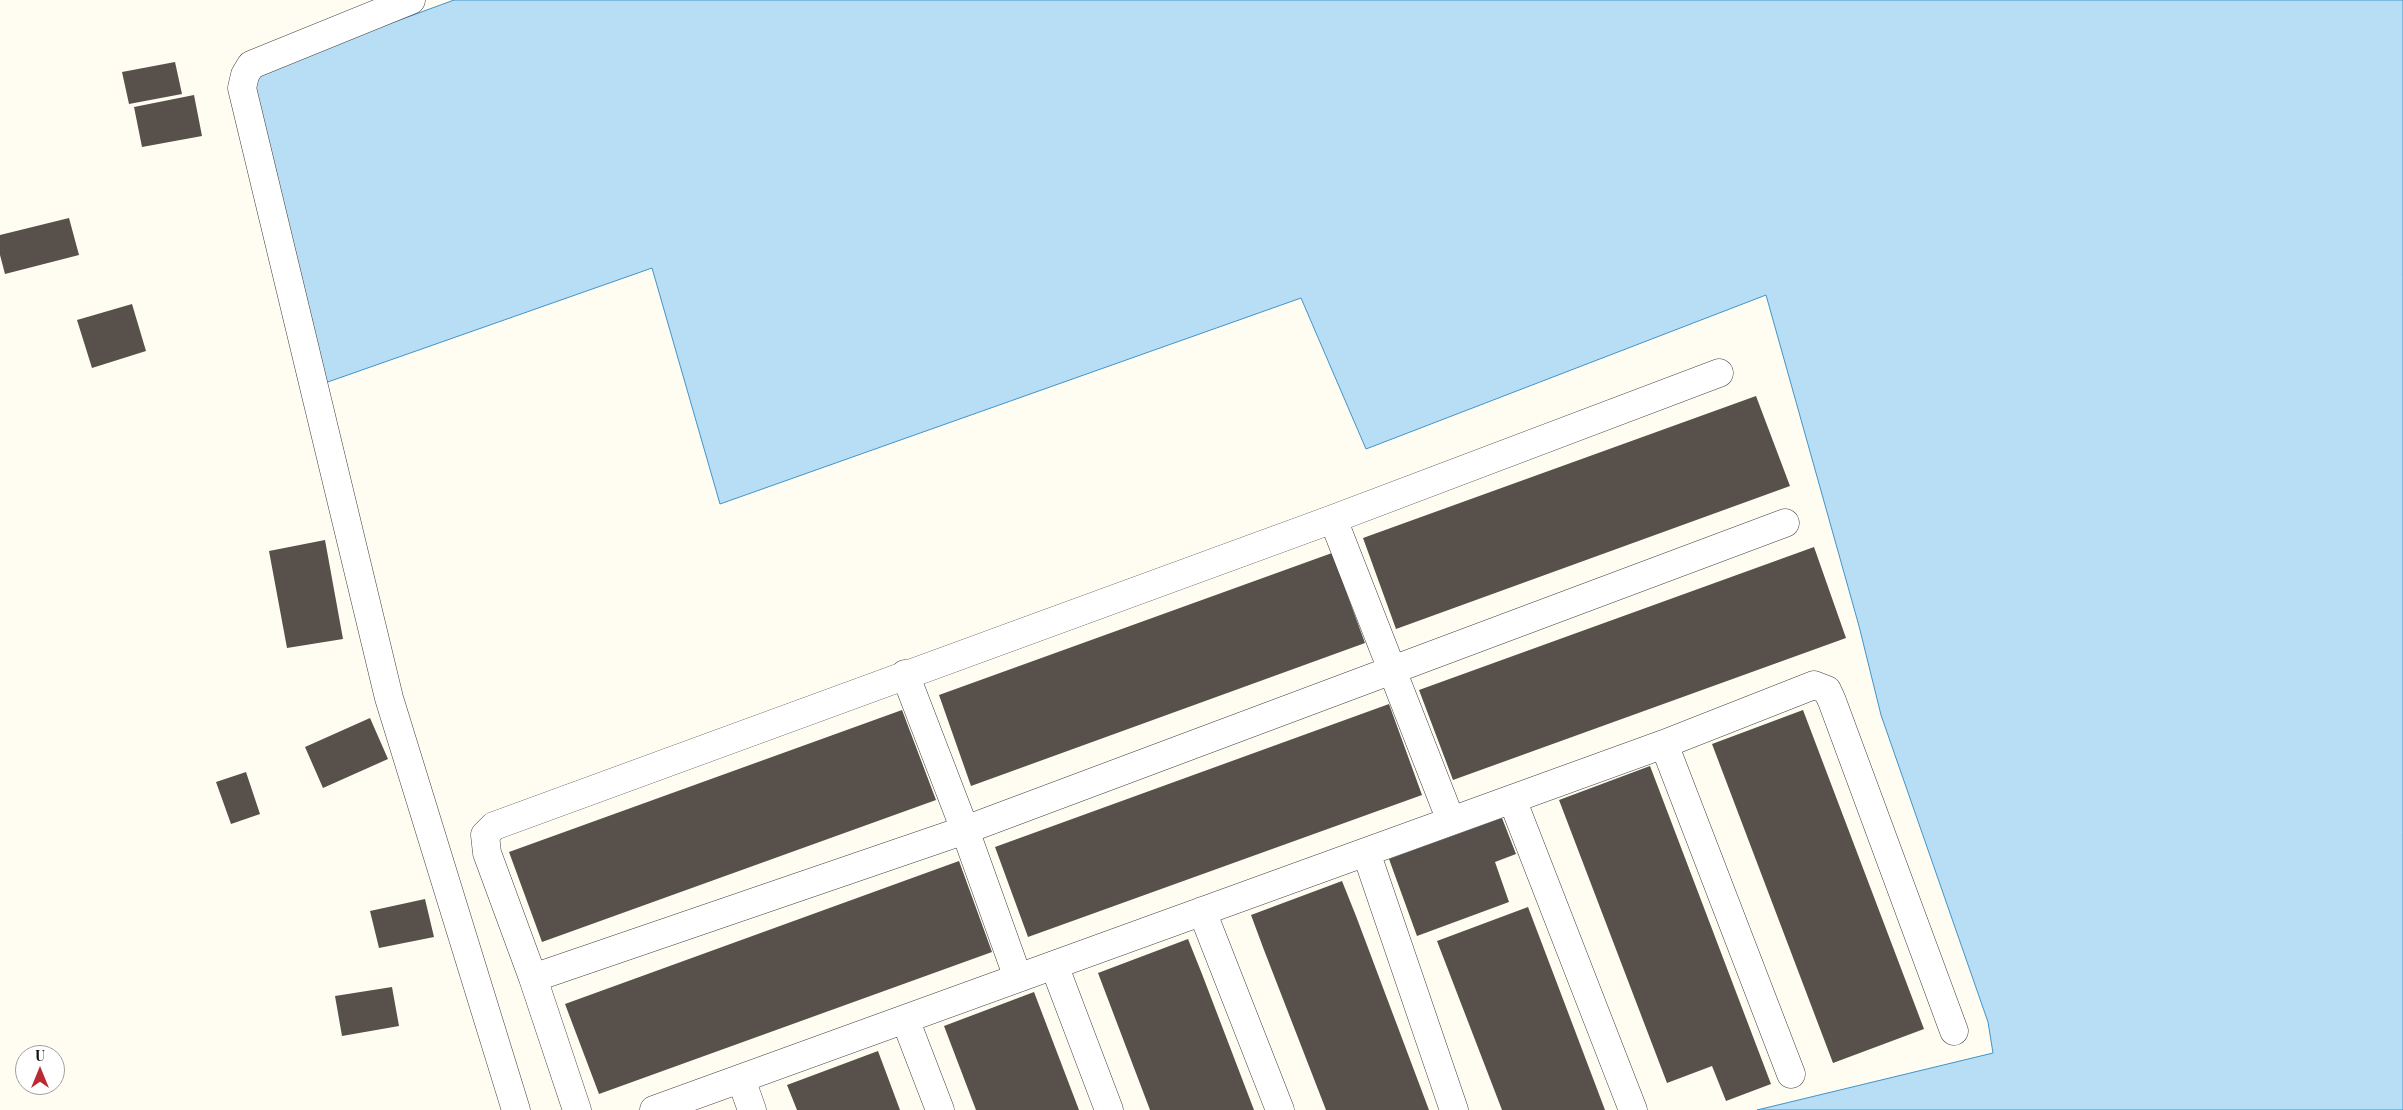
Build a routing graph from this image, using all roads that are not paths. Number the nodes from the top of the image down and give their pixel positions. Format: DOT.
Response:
graph roads {
  1 [pos="411,0"];
  2 [pos="1719,374"];
  3 [pos="1333,519"];
  4 [pos="1785,523"];
  5 [pos="1392,669"];
  6 [pos="904,674"];
  7 [pos="1664,744"];
  8 [pos="1512,799"];
  9 [pos="1452,821"];
  10 [pos="964,830"];
  11 [pos="1366,852"];
  12 [pos="1202,911"];
  13 [pos="1054,965"];
  14 [pos="533,978"];
  15 [pos="1018,978"];
  16 [pos="905,1019"];
  17 [pos="1954,1031"];
  18 [pos="1791,1074"];
  19 [pos="741,1079"];
  20 [pos="516,1110"];
  21 [pos="577,1110"];
  22 [pos="654,1110"];
  23 [pos="752,1110"];
  24 [pos="940,1110"];
  25 [pos="1109,1110"];
  26 [pos="1280,1110"];
  27 [pos="1454,1110"];
  28 [pos="1634,1110"];
  1 -- 20 [label="street"];
  2 -- 3 [label="street"];
  3 -- 5 [label="street"];
  3 -- 6 [label="street"];
  4 -- 5 [label="street"];
  5 -- 9 [label="street"];
  5 -- 10 [label="street"];
  6 -- 10 [label="street"];
  6 -- 14 [label="street"];
  7 -- 8 [label="street"];
  7 -- 17 [label="street"];
  7 -- 18 [label="street"];
  8 -- 9 [label="street"];
  8 -- 28 [label="street"];
  9 -- 11 [label="street"];
  10 -- 14 [label="street"];
  10 -- 15 [label="street"];
  11 -- 12 [label="street"];
  11 -- 27 [label="street"];
  12 -- 13 [label="street"];
  12 -- 26 [label="street"];
  13 -- 15 [label="street"];
  13 -- 25 [label="street"];
  14 -- 21 [label="street"];
  15 -- 16 [label="street"];
  16 -- 19 [label="street"];
  16 -- 24 [label="street"];
  19 -- 22 [label="street"];
  19 -- 23 [label="street"];
}
